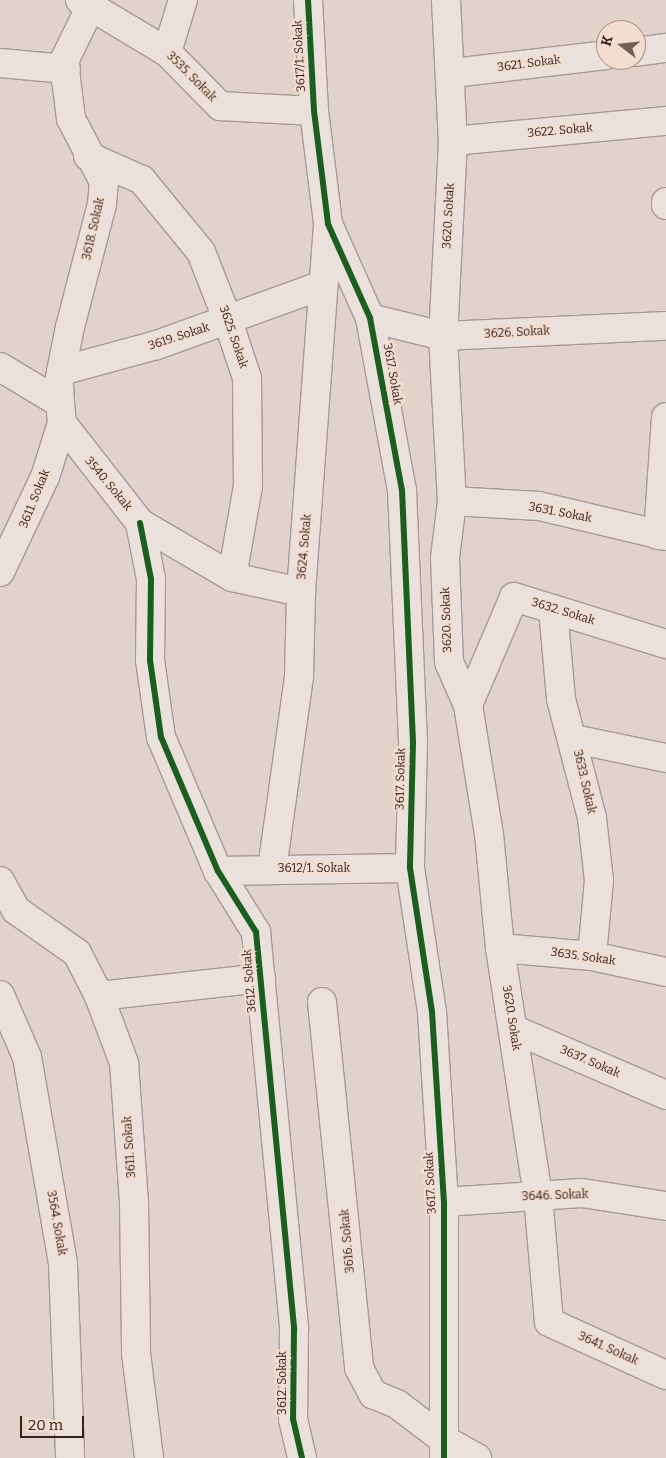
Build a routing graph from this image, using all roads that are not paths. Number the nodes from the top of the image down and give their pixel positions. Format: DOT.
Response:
graph roads {
  1 [pos="183,0"];
  2 [pos="308,0"];
  3 [pos="446,0"];
  4 [pos="85,3"];
  5 [pos="666,48"];
  6 [pos="646,51"];
  7 [pos="167,52"];
  8 [pos="596,56"];
  9 [pos="0,63"];
  10 [pos="66,69"];
  11 [pos="453,74"];
  12 [pos="314,111"];
  13 [pos="666,121"];
  14 [pos="453,141"];
  15 [pos="88,156"];
  16 [pos="328,224"];
  17 [pos="322,285"];
  18 [pos="370,318"];
  19 [pos="228,322"];
  20 [pos="666,326"];
  21 [pos="443,336"];
  22 [pos="0,367"];
  23 [pos="61,371"];
  24 [pos="61,413"];
  25 [pos="666,417"];
  26 [pos="665,446"];
  27 [pos="452,501"];
  28 [pos="140,523"];
  29 [pos="662,535"];
  30 [pos="0,572"];
  31 [pos="232,577"];
  32 [pos="300,592"];
  33 [pos="553,609"];
  34 [pos="666,644"];
  35 [pos="468,705"];
  36 [pos="574,739"];
  37 [pos="666,758"];
  38 [pos="410,868"];
  39 [pos="272,869"];
  40 [pos="218,871"];
  41 [pos="0,881"];
  42 [pos="500,948"];
  43 [pos="592,956"];
  44 [pos="666,972"];
  45 [pos="261,978"];
  46 [pos="0,995"];
  47 [pos="99,996"];
  48 [pos="322,1002"];
  49 [pos="513,1029"];
  50 [pos="666,1095"];
  51 [pos="538,1196"];
  52 [pos="444,1202"];
  53 [pos="666,1206"];
  54 [pos="549,1322"];
  55 [pos="666,1376"];
  56 [pos="444,1449"];
  57 [pos="70,1458"];
  58 [pos="149,1458"];
  59 [pos="302,1458"];
  60 [pos="477,1458"];
  1 -- 7 [label="street"];
  2 -- 12 [label="street, 3617/1. Sokak"];
  3 -- 11 [label="street, 3620. Sokak"];
  4 -- 7 [label="street, 3535. Sokak"];
  4 -- 10 [label="street, 3618. Sokak"];
  5 -- 6 [label="street"];
  7 -- 12 [label="street, 3535. Sokak"];
  8 -- 11 [label="street, 3621. Sokak"];
  9 -- 10 [label="street"];
  10 -- 15 [label="street, 3618. Sokak"];
  11 -- 14 [label="street, 3620. Sokak"];
  12 -- 16 [label="street, 3617. Sokak"];
  13 -- 14 [label="street, 3622. Sokak"];
  14 -- 21 [label="street, 3620. Sokak"];
  15 -- 19 [label="street, 3625. Sokak"];
  15 -- 23 [label="street, 3618. Sokak"];
  16 -- 17 [label="street, 3624. Sokak"];
  16 -- 18 [label="street, 3617. Sokak"];
  17 -- 19 [label="street, 3619. Sokak"];
  17 -- 32 [label="street, 3624. Sokak"];
  18 -- 21 [label="street, 3626. Sokak"];
  18 -- 38 [label="street, 3617. Sokak"];
  19 -- 23 [label="street, 3619. Sokak"];
  19 -- 31 [label="street, 3625. Sokak"];
  20 -- 21 [label="street, 3626. Sokak"];
  21 -- 27 [label="street, 3620. Sokak"];
  22 -- 24 [label="street, 3540. Sokak"];
  23 -- 24 [label="street, 3618. Sokak"];
  24 -- 28 [label="street, 3540. Sokak"];
  24 -- 30 [label="street, 3611. Sokak"];
  25 -- 26 [label="street"];
  26 -- 29 [label="street"];
  27 -- 29 [label="street, 3631. Sokak"];
  27 -- 35 [label="street, 3620. Sokak"];
  28 -- 31 [label="street, 3540. Sokak"];
  28 -- 40 [label="street, 3612. Sokak"];
  31 -- 32 [label="street, 3540. Sokak"];
  32 -- 39 [label="street, 3624. Sokak"];
  33 -- 34 [label="street, 3632. Sokak"];
  33 -- 35 [label="street, 3632. Sokak"];
  33 -- 36 [label="street, 3633. Sokak"];
  35 -- 42 [label="street, 3620. Sokak"];
  36 -- 37 [label="street"];
  36 -- 43 [label="street, 3633. Sokak"];
  38 -- 39 [label="street, 3612/1. Sokak"];
  38 -- 52 [label="street, 3617. Sokak"];
  39 -- 40 [label="street, 3612/1. Sokak"];
  40 -- 45 [label="street, 3612. Sokak"];
  41 -- 47 [label="street, 3611. Sokak"];
  42 -- 43 [label="street, 3635. Sokak"];
  42 -- 49 [label="street, 3620. Sokak"];
  43 -- 44 [label="street, 3635. Sokak"];
  45 -- 47 [label="street"];
  45 -- 59 [label="street, 3612. Sokak"];
  46 -- 57 [label="street, 3564. Sokak"];
  47 -- 58 [label="street, 3611. Sokak"];
  48 -- 56 [label="street, 3616. Sokak"];
  49 -- 50 [label="street, 3637. Sokak"];
  49 -- 51 [label="street, 3620. Sokak"];
  51 -- 52 [label="street, 3646. Sokak"];
  51 -- 53 [label="street, 3646. Sokak"];
  51 -- 54 [label="street, 3620. Sokak"];
  52 -- 56 [label="street, 3617. Sokak"];
  54 -- 55 [label="street, 3641. Sokak"];
  56 -- 60 [label="street, 3616. Sokak"];
}
